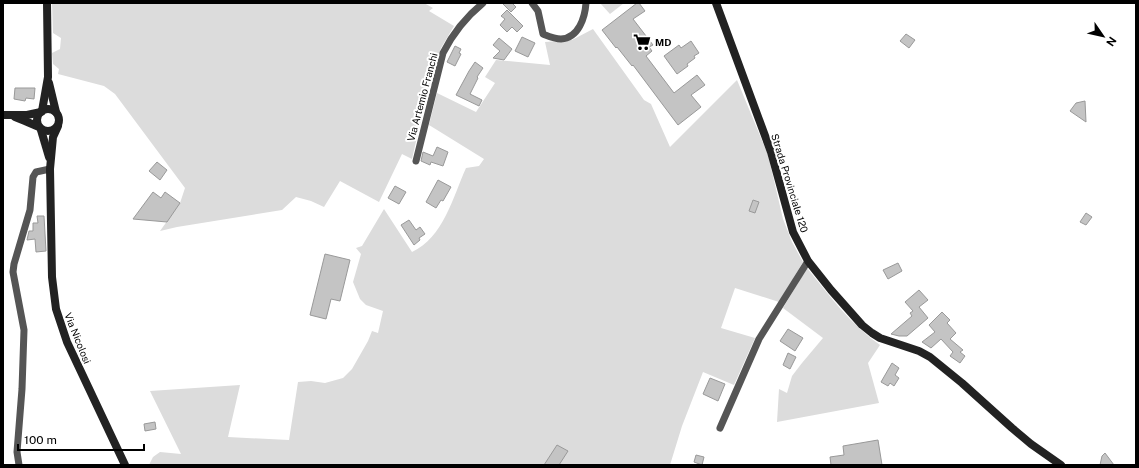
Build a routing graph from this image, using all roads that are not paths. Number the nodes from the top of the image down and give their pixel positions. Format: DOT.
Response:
graph roads {
  1 [pos="47,3"];
  2 [pos="483,3"];
  3 [pos="532,3"];
  4 [pos="586,3"];
  5 [pos="716,3"];
  6 [pos="48,77"];
  7 [pos="42,111"];
  8 [pos="56,112"];
  9 [pos="6,115"];
  10 [pos="58,126"];
  11 [pos="40,128"];
  12 [pos="416,161"];
  13 [pos="50,166"];
  14 [pos="808,261"];
  15 [pos="720,428"];
  16 [pos="18,465"];
  17 [pos="125,465"];
  18 [pos="1061,465"];
  1 -- 6 [label="street"];
  2 -- 12 [label="street, Via Artemio Franchi"];
  3 -- 4 [label="street"];
  5 -- 14 [label="street, Strada Provinciale 120"];
  6 -- 7 [label="street"];
  6 -- 8 [label="street"];
  7 -- 8 [label="street"];
  7 -- 9 [label="street"];
  7 -- 11 [label="street"];
  8 -- 10 [label="street"];
  9 -- 11 [label="street"];
  10 -- 11 [label="street"];
  10 -- 13 [label="street"];
  11 -- 13 [label="street"];
  13 -- 16 [label="street"];
  13 -- 17 [label="street, Via Nicolosi"];
  14 -- 15 [label="street"];
  14 -- 18 [label="street, Strada Provinciale 120"];
}
